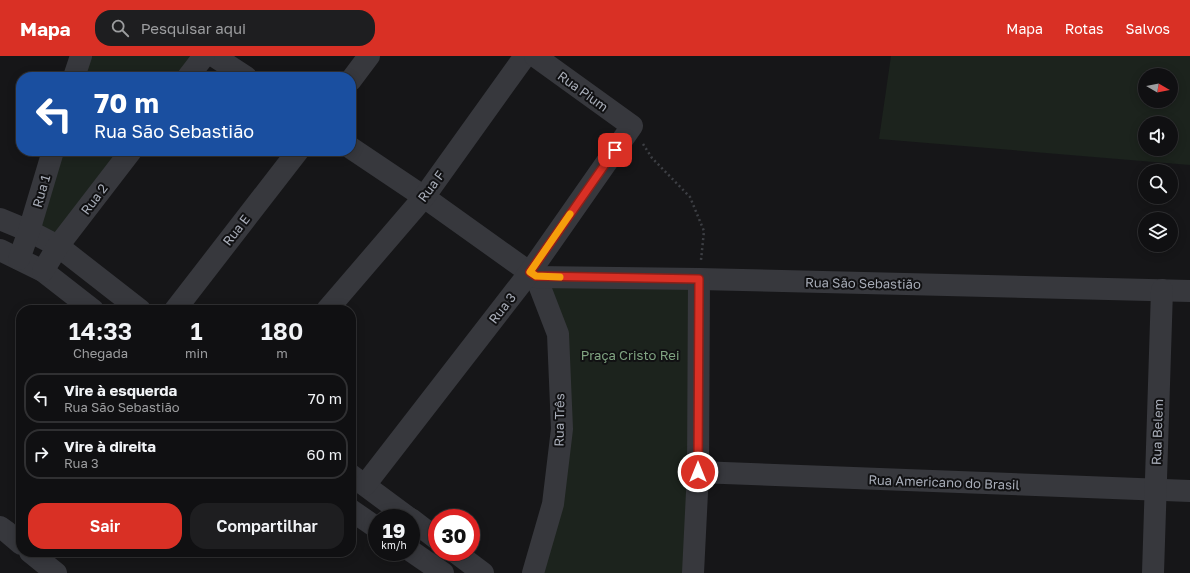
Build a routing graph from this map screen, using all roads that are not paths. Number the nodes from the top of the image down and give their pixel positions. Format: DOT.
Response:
graph roads {
  1 [pos="81,56"];
  2 [pos="204,56"];
  3 [pos="214,56"];
  4 [pos="368,56"];
  5 [pos="525,56"];
  6 [pos="535,56"];
  7 [pos="76,72"];
  8 [pos="192,72"];
  9 [pos="238,72"];
  10 [pos="356,73"];
  11 [pos="632,126"];
  12 [pos="356,151"];
  13 [pos="52,156"];
  14 [pos="127,156"];
  15 [pos="294,156"];
  16 [pos="424,197"];
  17 [pos="0,219"];
  18 [pos="29,231"];
  19 [pos="58,246"];
  20 [pos="10,255"];
  21 [pos="43,271"];
  22 [pos="533,274"];
  23 [pos="699,279"];
  24 [pos="1162,290"];
  25 [pos="1190,291"];
  26 [pos="87,305"];
  27 [pos="134,305"];
  28 [pos="179,305"];
  29 [pos="331,305"];
  30 [pos="698,472"];
  31 [pos="358,480"];
  32 [pos="1156,491"];
  33 [pos="1190,492"];
  34 [pos="397,509"];
  35 [pos="356,513"];
  36 [pos="368,522"];
  37 [pos="0,527"];
  38 [pos="16,540"];
  39 [pos="420,557"];
  40 [pos="467,561"];
  41 [pos="443,573"];
  42 [pos="483,573"];
  43 [pos="534,573"];
  44 [pos="693,573"];
  45 [pos="1153,573"];
  1 -- 7 [label="street"];
  2 -- 8 [label="street"];
  3 -- 9 [label="street"];
  4 -- 10 [label="street"];
  5 -- 16 [label="street, Rua F"];
  6 -- 11 [label="street, Rua Pium"];
  11 -- 22 [label="street, Rua 3"];
  12 -- 16 [label="street"];
  13 -- 18 [label="street, Rua 1"];
  14 -- 19 [label="street, Rua 2"];
  15 -- 28 [label="street, Rua E"];
  16 -- 22 [label="street"];
  16 -- 29 [label="street, Rua F"];
  17 -- 18 [label="street"];
  18 -- 19 [label="street"];
  18 -- 20 [label="street, Rua 1"];
  19 -- 21 [label="street, Rua 2"];
  19 -- 27 [label="street"];
  20 -- 21 [label="street"];
  21 -- 26 [label="street"];
  22 -- 23 [label="street, Rua São Sebastião"];
  22 -- 31 [label="street, Rua 3"];
  22 -- 43 [label="street, Rua Três"];
  23 -- 24 [label="street, Rua São Sebastião"];
  23 -- 30 [label="street"];
  24 -- 25 [label="street, Rua São Sebastião"];
  24 -- 32 [label="street, Rua Belem"];
  30 -- 32 [label="street, Rua Americano do Brasil"];
  30 -- 44 [label="street"];
  31 -- 34 [label="street"];
  32 -- 33 [label="street, Rua Americano do Brasil"];
  32 -- 45 [label="street, Rua Belem"];
  35 -- 36 [label="street"];
  37 -- 38 [label="street"];
  39 -- 41 [label="street"];
  40 -- 42 [label="street"];
}
